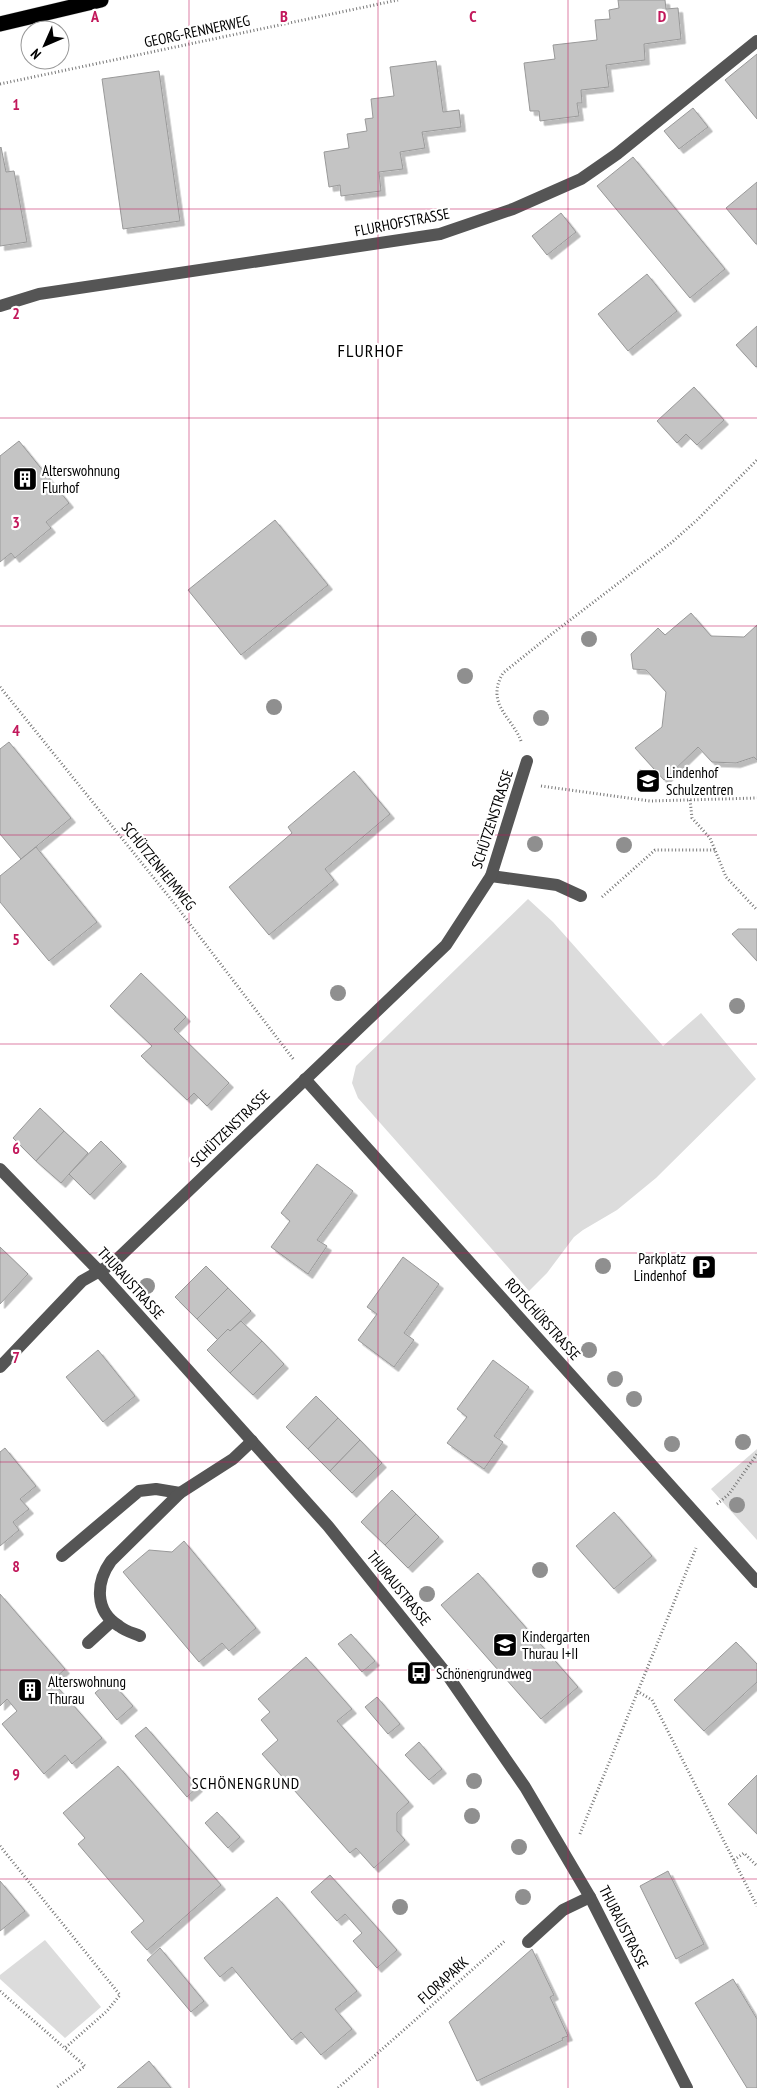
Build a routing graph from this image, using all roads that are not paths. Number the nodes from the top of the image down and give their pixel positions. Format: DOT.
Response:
graph roads {
  1 [pos="101,0"];
  2 [pos="0,24"];
  3 [pos="757,40"];
  4 [pos="0,306"];
  5 [pos="527,761"];
  6 [pos="491,876"];
  7 [pos="581,896"];
  8 [pos="305,1079"];
  9 [pos="0,1169"];
  10 [pos="99,1271"];
  11 [pos="0,1367"];
  12 [pos="252,1441"];
  13 [pos="180,1493"];
  14 [pos="62,1556"];
  15 [pos="757,1582"];
  16 [pos="112,1621"];
  17 [pos="140,1636"];
  18 [pos="88,1643"];
  19 [pos="590,1897"];
  20 [pos="528,1942"];
  21 [pos="687,2088"];
  1 -- 2 [label="highway"];
  3 -- 4 [label="street, FLURHOFSTRASSE"];
  5 -- 6 [label="street, SCHÜTZENSTRASSE"];
  6 -- 7 [label="street"];
  6 -- 8 [label="street, SCHÜTZENSTRASSE"];
  8 -- 10 [label="street, SCHÜTZENSTRASSE"];
  8 -- 15 [label="street, ROTSCHÜRSTRASSE"];
  9 -- 10 [label="street, THURAUSTRASSE"];
  10 -- 11 [label="street, SCHÜTZENSTRASSE"];
  10 -- 12 [label="street, THURAUSTRASSE"];
  12 -- 13 [label="street"];
  12 -- 19 [label="street, THURAUSTRASSE"];
  13 -- 14 [label="street"];
  13 -- 16 [label="street"];
  16 -- 17 [label="street"];
  16 -- 18 [label="street"];
  19 -- 20 [label="street"];
  19 -- 21 [label="street, THURAUSTRASSE"];
}
